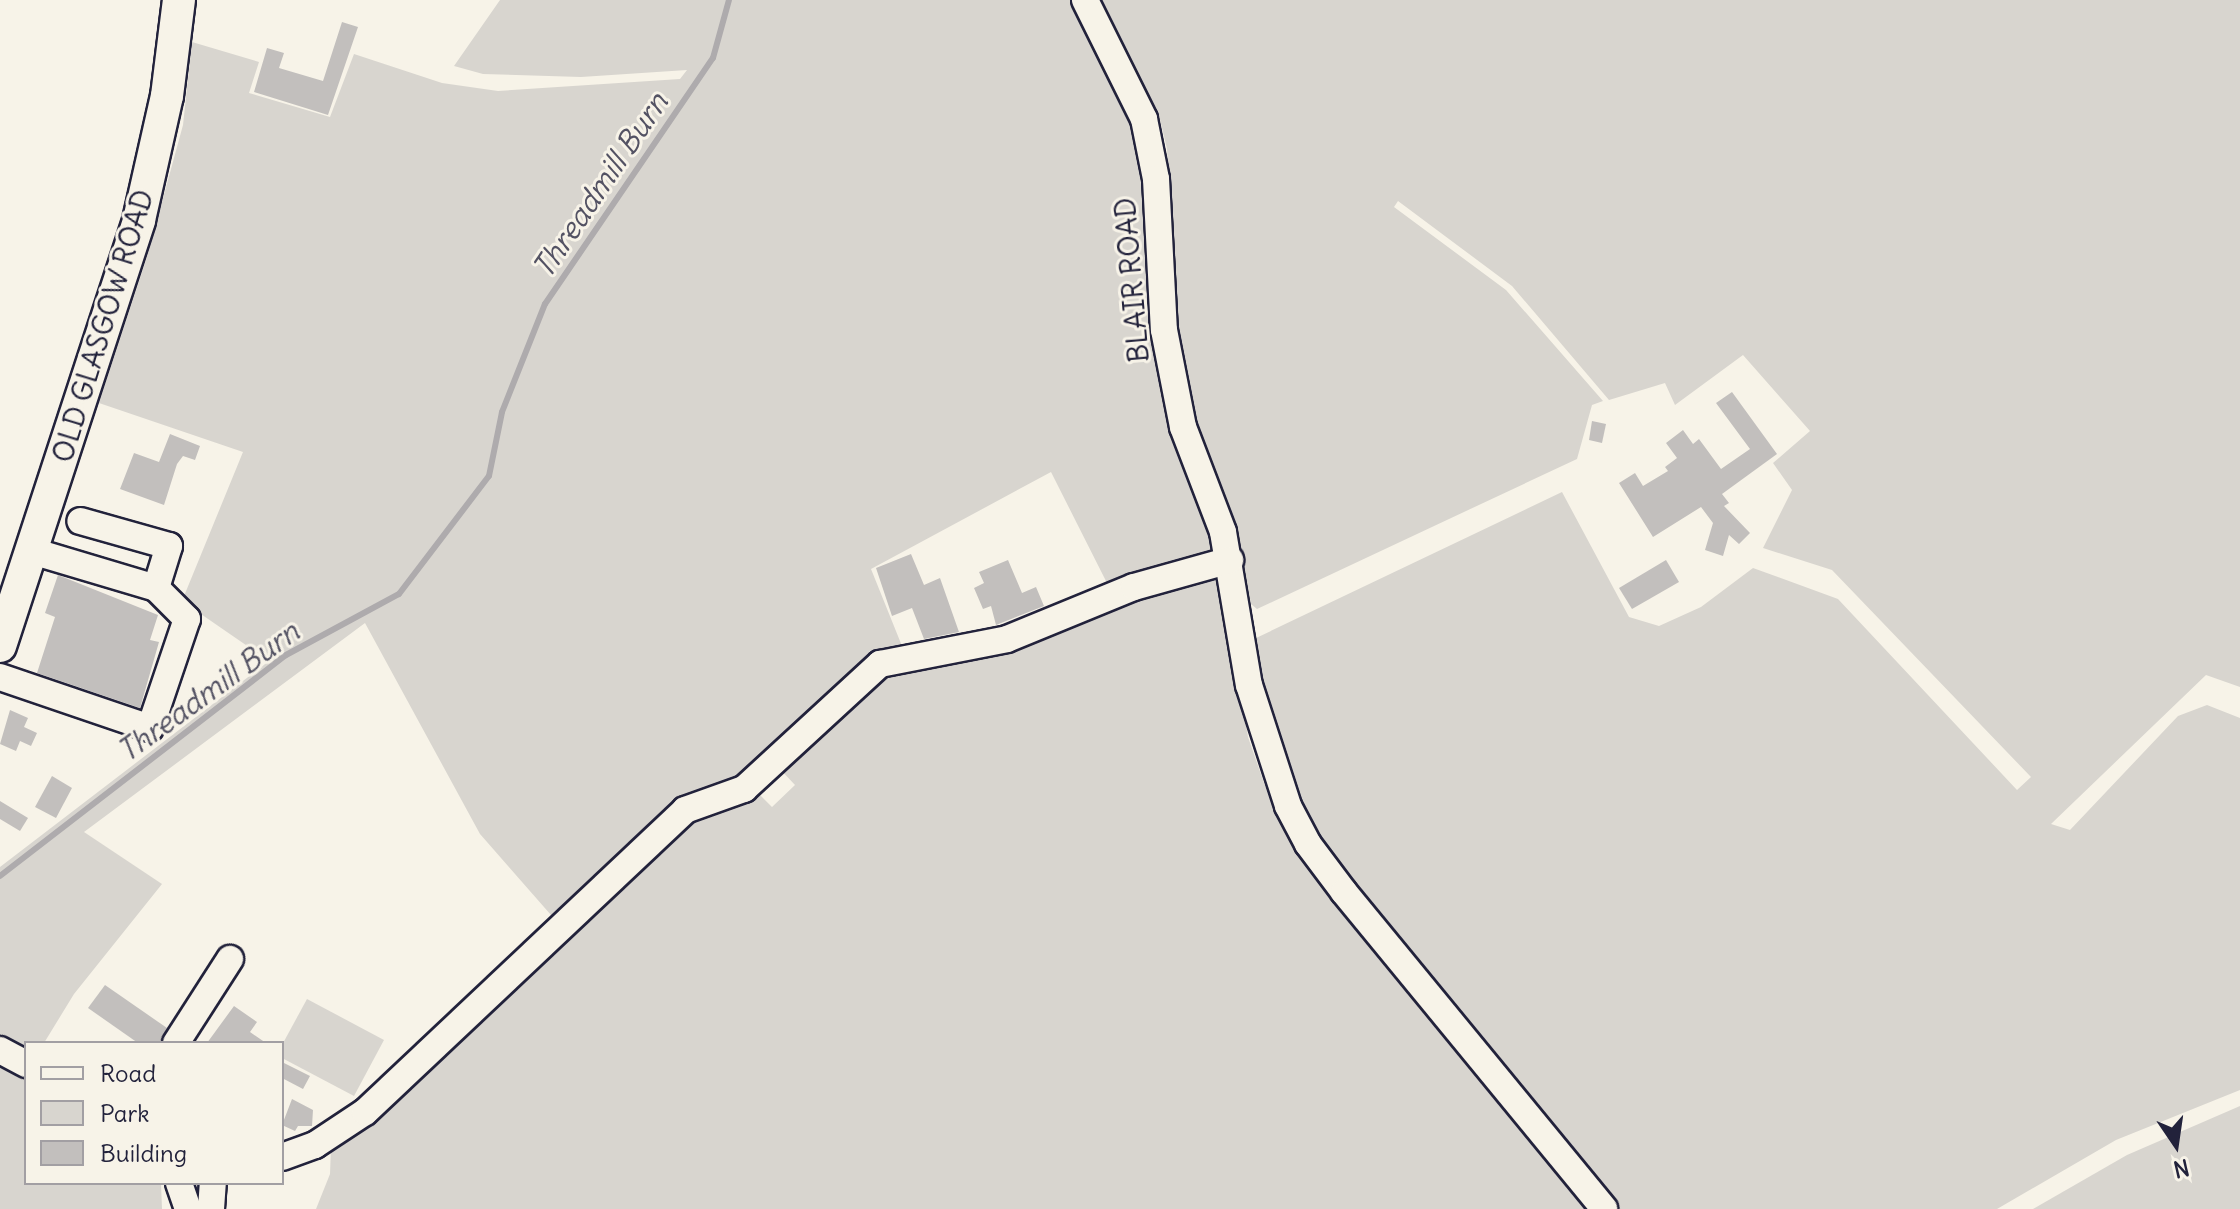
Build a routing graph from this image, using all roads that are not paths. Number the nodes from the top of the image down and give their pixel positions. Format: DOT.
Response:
graph roads {
  1 [pos="179,0"];
  2 [pos="1085,0"];
  3 [pos="80,521"];
  4 [pos="32,551"];
  5 [pos="1230,560"];
  6 [pos="156,588"];
  7 [pos="0,646"];
  8 [pos="0,677"];
  9 [pos="230,959"];
  10 [pos="177,1041"];
  11 [pos="0,1050"];
  12 [pos="24,1063"];
  13 [pos="284,1156"];
  14 [pos="180,1185"];
  15 [pos="213,1185"];
  16 [pos="188,1209"];
  17 [pos="211,1209"];
  18 [pos="1604,1209"];
  1 -- 4 [label="main road, OLD GLASGOW ROAD"];
  2 -- 5 [label="street, BLAIR ROAD"];
  3 -- 6 [label="street"];
  4 -- 6 [label="street"];
  4 -- 7 [label="main road, OLD GLASGOW ROAD"];
  5 -- 13 [label="street"];
  5 -- 18 [label="street, BLAIR ROAD"];
  6 -- 8 [label="street"];
  9 -- 10 [label="street"];
  11 -- 12 [label="street"];
  14 -- 16 [label="street"];
  15 -- 17 [label="street"];
}
